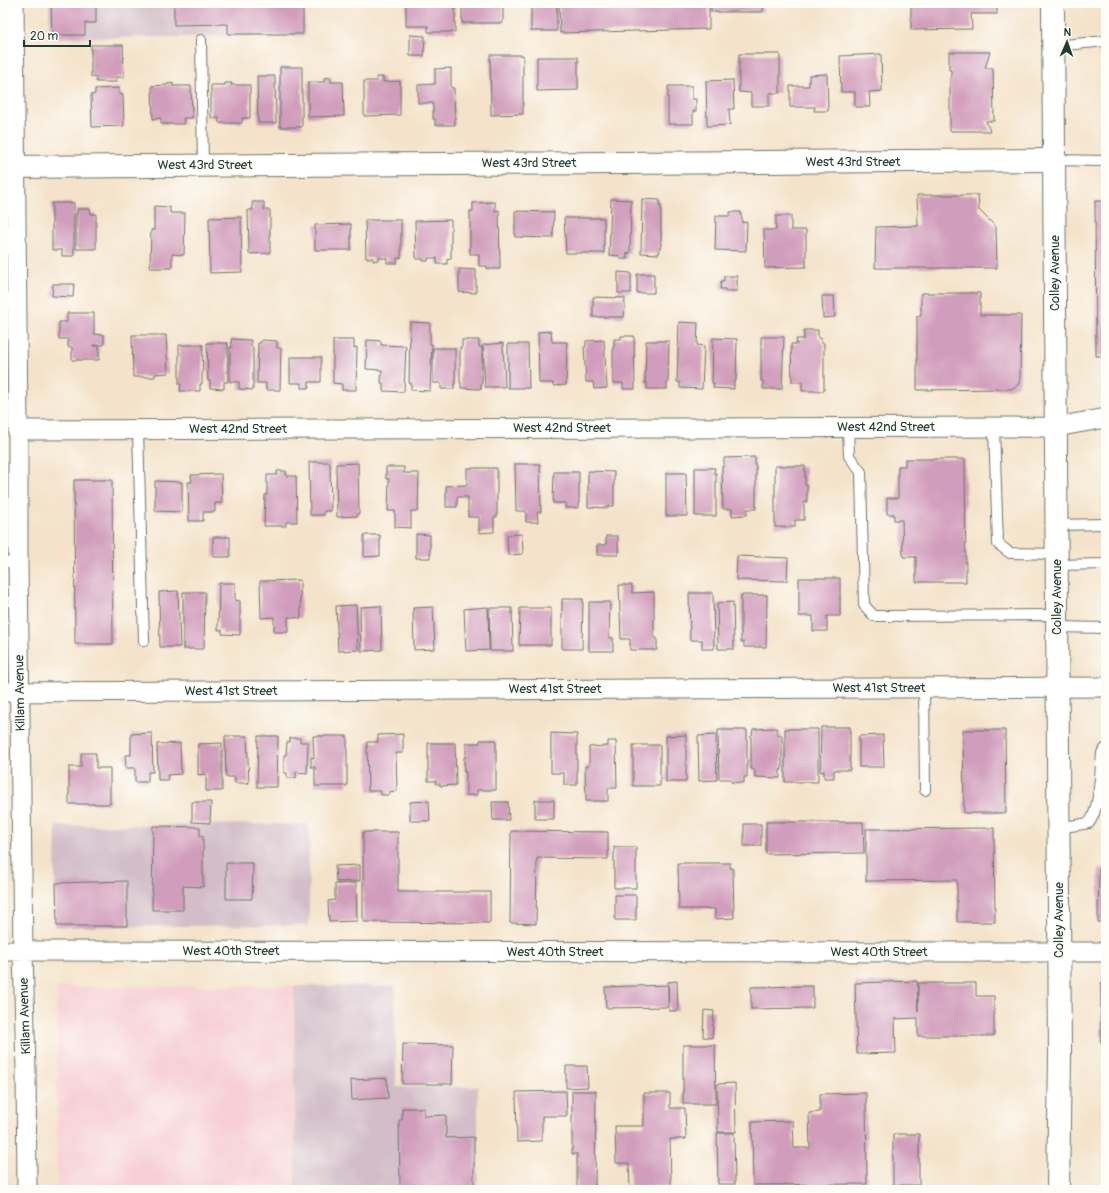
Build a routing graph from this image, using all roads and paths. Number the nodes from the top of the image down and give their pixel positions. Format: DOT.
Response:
graph roads {
  1 [pos="14,3"];
  2 [pos="1053,3"];
  3 [pos="9,32"];
  4 [pos="201,40"];
  5 [pos="1106,41"];
  6 [pos="1054,46"];
  7 [pos="1106,158"];
  8 [pos="1054,160"];
  9 [pos="203,165"];
  10 [pos="9,167"];
  11 [pos="10,300"];
  12 [pos="1106,418"];
  13 [pos="1056,426"];
  14 [pos="848,427"];
  15 [pos="994,427"];
  16 [pos="18,430"];
  17 [pos="138,430"];
  18 [pos="1106,524"];
  19 [pos="1056,526"];
  20 [pos="1057,559"];
  21 [pos="10,562"];
  22 [pos="1106,564"];
  23 [pos="1057,621"];
  24 [pos="1106,628"];
  25 [pos="144,641"];
  26 [pos="1106,687"];
  27 [pos="924,688"];
  28 [pos="1057,688"];
  29 [pos="11,692"];
  30 [pos="1106,748"];
  31 [pos="925,790"];
  32 [pos="1058,828"];
  33 [pos="3,951"];
  34 [pos="23,951"];
  35 [pos="1106,952"];
  36 [pos="1059,953"];
  37 [pos="27,1190"];
  38 [pos="1058,1190"];
  1 -- 3 [label="street, Killam Avenue"];
  2 -- 6 [label="main road, Colley Avenue"];
  3 -- 10 [label="street, Killam Avenue"];
  4 -- 9 [label="lane"];
  5 -- 6 [label="lane"];
  6 -- 8 [label="main road, Colley Avenue"];
  7 -- 8 [label="lane"];
  8 -- 9 [label="main road, West 43rd Street"];
  8 -- 13 [label="main road, Colley Avenue"];
  9 -- 10 [label="main road, West 43rd Street"];
  10 -- 11 [label="street, Killam Avenue"];
  11 -- 16 [label="street, Killam Avenue"];
  12 -- 13 [label="street, West 42nd Street"];
  13 -- 15 [label="street, West 42nd Street"];
  13 -- 19 [label="main road, Colley Avenue"];
  14 -- 15 [label="street, West 42nd Street"];
  14 -- 17 [label="street, West 42nd Street"];
  14 -- 23 [label="lane"];
  15 -- 20 [label="lane"];
  16 -- 17 [label="street, West 42nd Street"];
  16 -- 21 [label="street, Killam Avenue"];
  17 -- 25 [label="lane"];
  18 -- 19 [label="lane"];
  19 -- 20 [label="main road, Colley Avenue"];
  20 -- 22 [label="lane"];
  20 -- 23 [label="main road, Colley Avenue"];
  21 -- 29 [label="street, Killam Avenue"];
  23 -- 24 [label="lane"];
  23 -- 28 [label="main road, Colley Avenue"];
  26 -- 28 [label="street, West 41st Street"];
  27 -- 28 [label="street, West 41st Street"];
  27 -- 29 [label="street, West 41st Street"];
  27 -- 31 [label="lane"];
  28 -- 32 [label="main road, Colley Avenue"];
  29 -- 34 [label="street, Killam Avenue"];
  30 -- 32 [label="lane"];
  32 -- 36 [label="main road, Colley Avenue"];
  33 -- 34 [label="street, West 40th Street"];
  34 -- 36 [label="street, West 40th Street"];
  34 -- 37 [label="street, Killam Avenue"];
  35 -- 36 [label="street, West 40th Street"];
  36 -- 38 [label="main road, Colley Avenue"];
}
